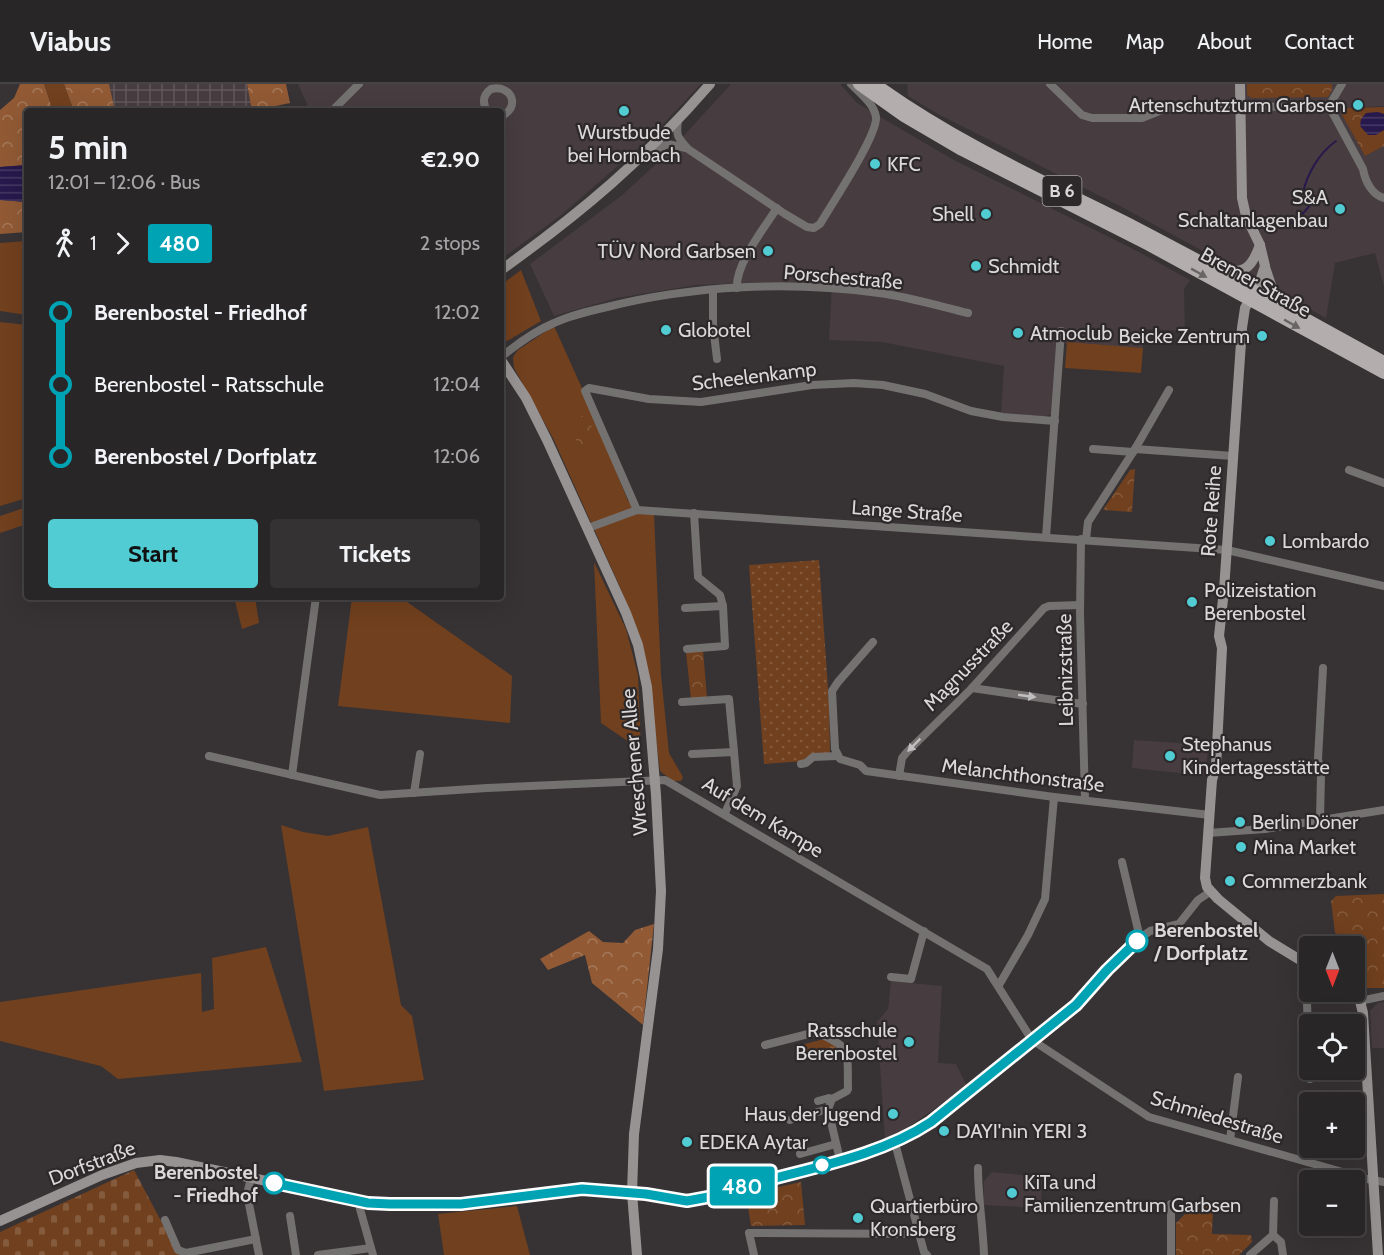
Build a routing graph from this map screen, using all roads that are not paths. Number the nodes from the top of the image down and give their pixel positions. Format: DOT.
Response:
graph roads {
  1 [pos="359,84"];
  2 [pos="710,84"];
  3 [pos="851,84"];
  4 [pos="859,84"];
  5 [pos="875,84"];
  6 [pos="1050,84"];
  7 [pos="1240,84"];
  8 [pos="1342,84"];
  9 [pos="490,86"];
  10 [pos="1329,106"];
  11 [pos="1241,107"];
  12 [pos="335,108"];
  13 [pos="487,108"];
  14 [pos="504,114"];
  15 [pos="678,120"];
  16 [pos="688,149"];
  17 [pos="643,156"];
  18 [pos="1384,198"];
  19 [pos="777,208"];
  20 [pos="1260,245"];
  21 [pos="1264,266"];
  22 [pos="504,268"];
  23 [pos="1216,269"];
  24 [pos="737,288"];
  25 [pos="713,290"];
  26 [pos="1252,295"];
  27 [pos="1286,307"];
  28 [pos="968,313"];
  29 [pos="1061,331"];
  30 [pos="504,357"];
  31 [pos="717,359"];
  32 [pos="1384,362"];
  33 [pos="504,364"];
  34 [pos="1384,373"];
  35 [pos="1169,390"];
  36 [pos="1055,421"];
  37 [pos="1093,449"];
  38 [pos="1134,450"];
  39 [pos="1233,456"];
  40 [pos="1349,470"];
  41 [pos="1384,483"];
  42 [pos="637,510"];
  43 [pos="694,513"];
  44 [pos="588,528"];
  45 [pos="1046,537"];
  46 [pos="1084,539"];
  47 [pos="1227,550"];
  48 [pos="1384,586"];
  49 [pos="316,600"];
  50 [pos="1080,605"];
  51 [pos="723,606"];
  52 [pos="685,608"];
  53 [pos="873,642"];
  54 [pos="687,649"];
  55 [pos="1323,668"];
  56 [pos="972,688"];
  57 [pos="682,702"];
  58 [pos="1083,704"];
  59 [pos="734,752"];
  60 [pos="420,754"];
  61 [pos="692,754"];
  62 [pos="210,756"];
  63 [pos="837,756"];
  64 [pos="801,765"];
  65 [pos="292,775"];
  66 [pos="899,776"];
  67 [pos="654,779"];
  68 [pos="414,793"];
  69 [pos="1054,797"];
  70 [pos="1085,800"];
  71 [pos="1384,810"];
  72 [pos="725,813"];
  73 [pos="1210,815"];
  74 [pos="1320,820"];
  75 [pos="1208,833"];
  76 [pos="1122,862"];
  77 [pos="1210,891"];
  78 [pos="924,931"];
  79 [pos="1140,938"];
  80 [pos="1299,961"];
  81 [pos="891,977"];
  82 [pos="999,986"];
  83 [pos="1384,996"];
  84 [pos="1365,1000"];
  85 [pos="1360,1002"];
  86 [pos="1032,1041"];
  87 [pos="765,1045"];
  88 [pos="1238,1077"];
  89 [pos="832,1099"];
  90 [pos="818,1101"];
  91 [pos="828,1109"];
  92 [pos="790,1120"];
  93 [pos="1230,1140"];
  94 [pos="895,1143"];
  95 [pos="836,1144"];
  96 [pos="800,1154"];
  97 [pos="840,1160"];
  98 [pos="978,1168"];
  99 [pos="251,1178"];
  100 [pos="1379,1181"];
  101 [pos="632,1193"];
  102 [pos="359,1201"];
  103 [pos="1274,1201"];
  104 [pos="1171,1204"];
  105 [pos="290,1216"];
  106 [pos="165,1220"];
  107 [pos="0,1221"];
  108 [pos="919,1234"];
  109 [pos="1273,1235"];
  110 [pos="256,1239"];
  111 [pos="372,1251"];
  112 [pos="259,1255"];
  113 [pos="296,1255"];
  114 [pos="318,1255"];
  115 [pos="637,1255"];
  116 [pos="754,1255"];
  117 [pos="927,1255"];
  118 [pos="984,1255"];
  119 [pos="1171,1255"];
  120 [pos="1250,1255"];
  121 [pos="1282,1255"];
  122 [pos="1378,1255"];
  1 -- 12 [label="street"];
  2 -- 15 [label="street"];
  3 -- 19 [label="street"];
  4 -- 26 [label="main road, Bremer Straße / B 6, one-way"];
  5 -- 23 [label="main road, Bremer Straße / B 6"];
  6 -- 11 [label="street"];
  7 -- 11 [label="street"];
  8 -- 10 [label="street"];
  9 -- 13 [label="street"];
  9 -- 14 [label="street"];
  10 -- 11 [label="street"];
  10 -- 18 [label="street"];
  11 -- 20 [label="street"];
  15 -- 16 [label="street"];
  15 -- 17 [label="street"];
  16 -- 17 [label="street"];
  16 -- 19 [label="street"];
  17 -- 22 [label="street"];
  19 -- 24 [label="street"];
  20 -- 21 [label="street"];
  20 -- 23 [label="street"];
  21 -- 26 [label="street, Rote Reihe"];
  21 -- 27 [label="street"];
  23 -- 26 [label="main road, Bremer Straße / B 6"];
  24 -- 25 [label="street, Porschestraße"];
  24 -- 28 [label="street, Porschestraße"];
  25 -- 30 [label="street, Porschestraße"];
  25 -- 31 [label="street"];
  26 -- 27 [label="main road, Bremer Straße / B 6"];
  26 -- 34 [label="main road, Bremer Straße / B 6, one-way"];
  26 -- 39 [label="street, Rote Reihe"];
  27 -- 32 [label="main road, Bremer Straße / B 6"];
  29 -- 36 [label="street"];
  33 -- 44 [label="street, Wreschener Allee"];
  35 -- 38 [label="street, Leibnizstraße"];
  36 -- 42 [label="street, Scheelenkamp"];
  36 -- 45 [label="street"];
  37 -- 38 [label="street"];
  38 -- 39 [label="street"];
  38 -- 46 [label="street, Leibnizstraße"];
  39 -- 47 [label="street, Rote Reihe"];
  40 -- 41 [label="street"];
  42 -- 43 [label="street, Lange Straße"];
  42 -- 44 [label="street, Lange Straße"];
  43 -- 45 [label="street, Lange Straße"];
  43 -- 51 [label="street"];
  44 -- 67 [label="street, Wreschener Allee"];
  45 -- 46 [label="street, Lange Straße"];
  46 -- 47 [label="street, Lange Straße"];
  46 -- 50 [label="street, Leibnizstraße"];
  47 -- 48 [label="street, Lange Straße"];
  47 -- 73 [label="street, Rote Reihe"];
  49 -- 65 [label="street"];
  50 -- 56 [label="street, Magnusstraße"];
  50 -- 58 [label="street, Leibnizstraße"];
  51 -- 52 [label="street"];
  51 -- 54 [label="street"];
  53 -- 63 [label="street"];
  55 -- 74 [label="street"];
  56 -- 58 [label="street, one-way"];
  56 -- 66 [label="street, Magnusstraße, one-way"];
  57 -- 59 [label="street"];
  58 -- 70 [label="street, Leibnizstraße"];
  59 -- 61 [label="street"];
  59 -- 72 [label="street"];
  60 -- 68 [label="street"];
  62 -- 65 [label="street, Auf dem Kampe"];
  63 -- 64 [label="street"];
  63 -- 66 [label="street, Melanchthonstraße"];
  65 -- 68 [label="street, Auf dem Kampe"];
  66 -- 69 [label="street, Melanchthonstraße"];
  67 -- 68 [label="street, Auf dem Kampe"];
  67 -- 72 [label="street, Auf dem Kampe"];
  67 -- 101 [label="street, Wreschener Allee"];
  69 -- 70 [label="street, Melanchthonstraße"];
  69 -- 82 [label="street"];
  70 -- 73 [label="street, Melanchthonstraße"];
  71 -- 74 [label="street"];
  72 -- 78 [label="street, Auf dem Kampe"];
  73 -- 75 [label="street, Rote Reihe"];
  74 -- 75 [label="street"];
  75 -- 77 [label="street, Rote Reihe"];
  76 -- 79 [label="street"];
  77 -- 79 [label="street, Dorfstraße"];
  77 -- 80 [label="street"];
  78 -- 81 [label="street"];
  78 -- 82 [label="street, Auf dem Kampe"];
  79 -- 86 [label="street, Dorfstraße"];
  82 -- 86 [label="street, Auf dem Kampe"];
  83 -- 84 [label="street"];
  85 -- 100 [label="street"];
  86 -- 93 [label="street, Schmiedestraße"];
  86 -- 94 [label="street, Dorfstraße"];
  87 -- 89 [label="street"];
  88 -- 93 [label="street"];
  89 -- 90 [label="street"];
  89 -- 91 [label="street"];
  91 -- 92 [label="street"];
  91 -- 95 [label="street"];
  93 -- 100 [label="street, Schmiedestraße"];
  94 -- 97 [label="street, Dorfstraße"];
  94 -- 108 [label="street"];
  95 -- 96 [label="street"];
  95 -- 97 [label="street"];
  97 -- 101 [label="street, Dorfstraße"];
  98 -- 118 [label="street"];
  99 -- 102 [label="street, Dorfstraße"];
  99 -- 107 [label="street, Dorfstraße"];
  99 -- 110 [label="street"];
  100 -- 122 [label="street"];
  101 -- 102 [label="street, Dorfstraße"];
  101 -- 115 [label="street, Wreschener Allee"];
  102 -- 111 [label="street"];
  103 -- 109 [label="street"];
  104 -- 119 [label="street"];
  105 -- 113 [label="street"];
  106 -- 110 [label="street"];
  108 -- 116 [label="street"];
  108 -- 117 [label="street"];
  109 -- 120 [label="street"];
  109 -- 121 [label="street"];
  110 -- 112 [label="street"];
  111 -- 114 [label="street"];
}
